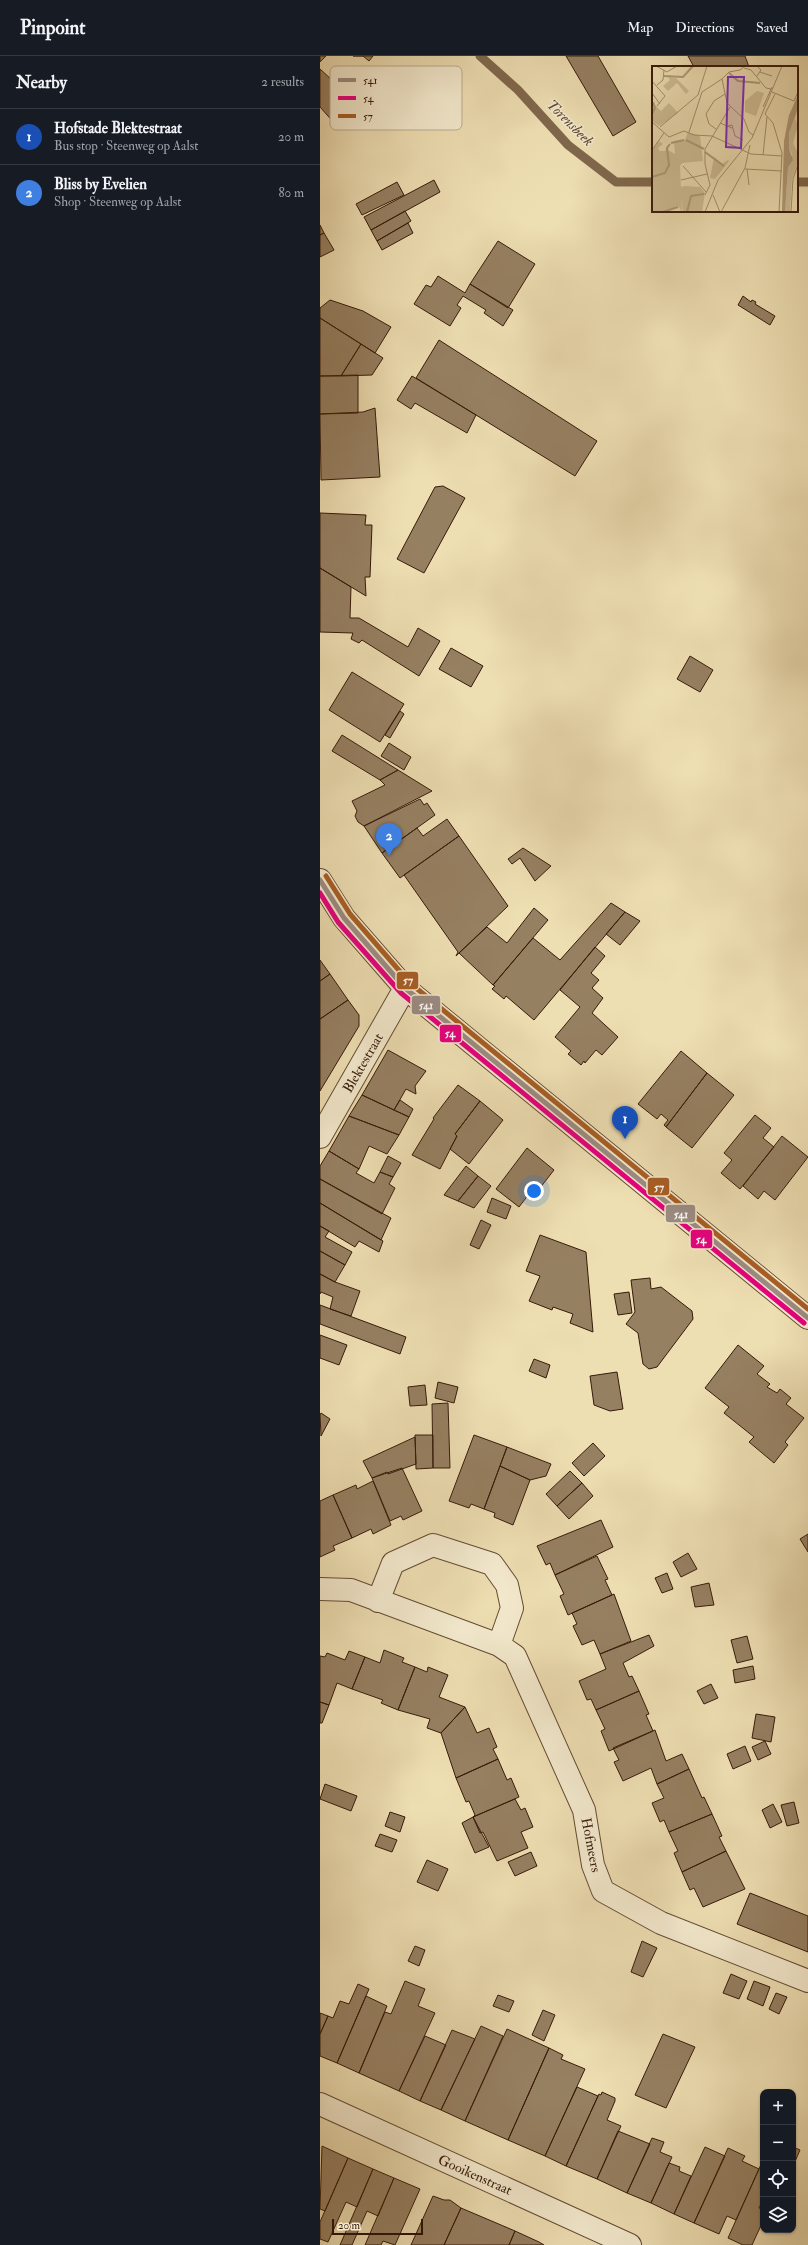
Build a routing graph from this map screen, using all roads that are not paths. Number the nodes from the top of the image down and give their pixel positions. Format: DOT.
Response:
graph roads {
  1 [pos="320,880"];
  2 [pos="406,988"];
  3 [pos="320,1137"];
  4 [pos="808,1318"];
  5 [pos="320,1589"];
  6 [pos="378,1601"];
  7 [pos="500,1645"];
  8 [pos="808,1981"];
  9 [pos="320,2104"];
  10 [pos="630,2245"];
  1 -- 2 [label="street"];
  2 -- 3 [label="street, Blektestraat"];
  2 -- 4 [label="street"];
  5 -- 6 [label="street, Hofmeers"];
  6 -- 7 [label="street, Hofmeers"];
  6 -- 7 [label="street"];
  7 -- 8 [label="street, Hofmeers"];
  9 -- 10 [label="street, Gooikenstraat"];
}
